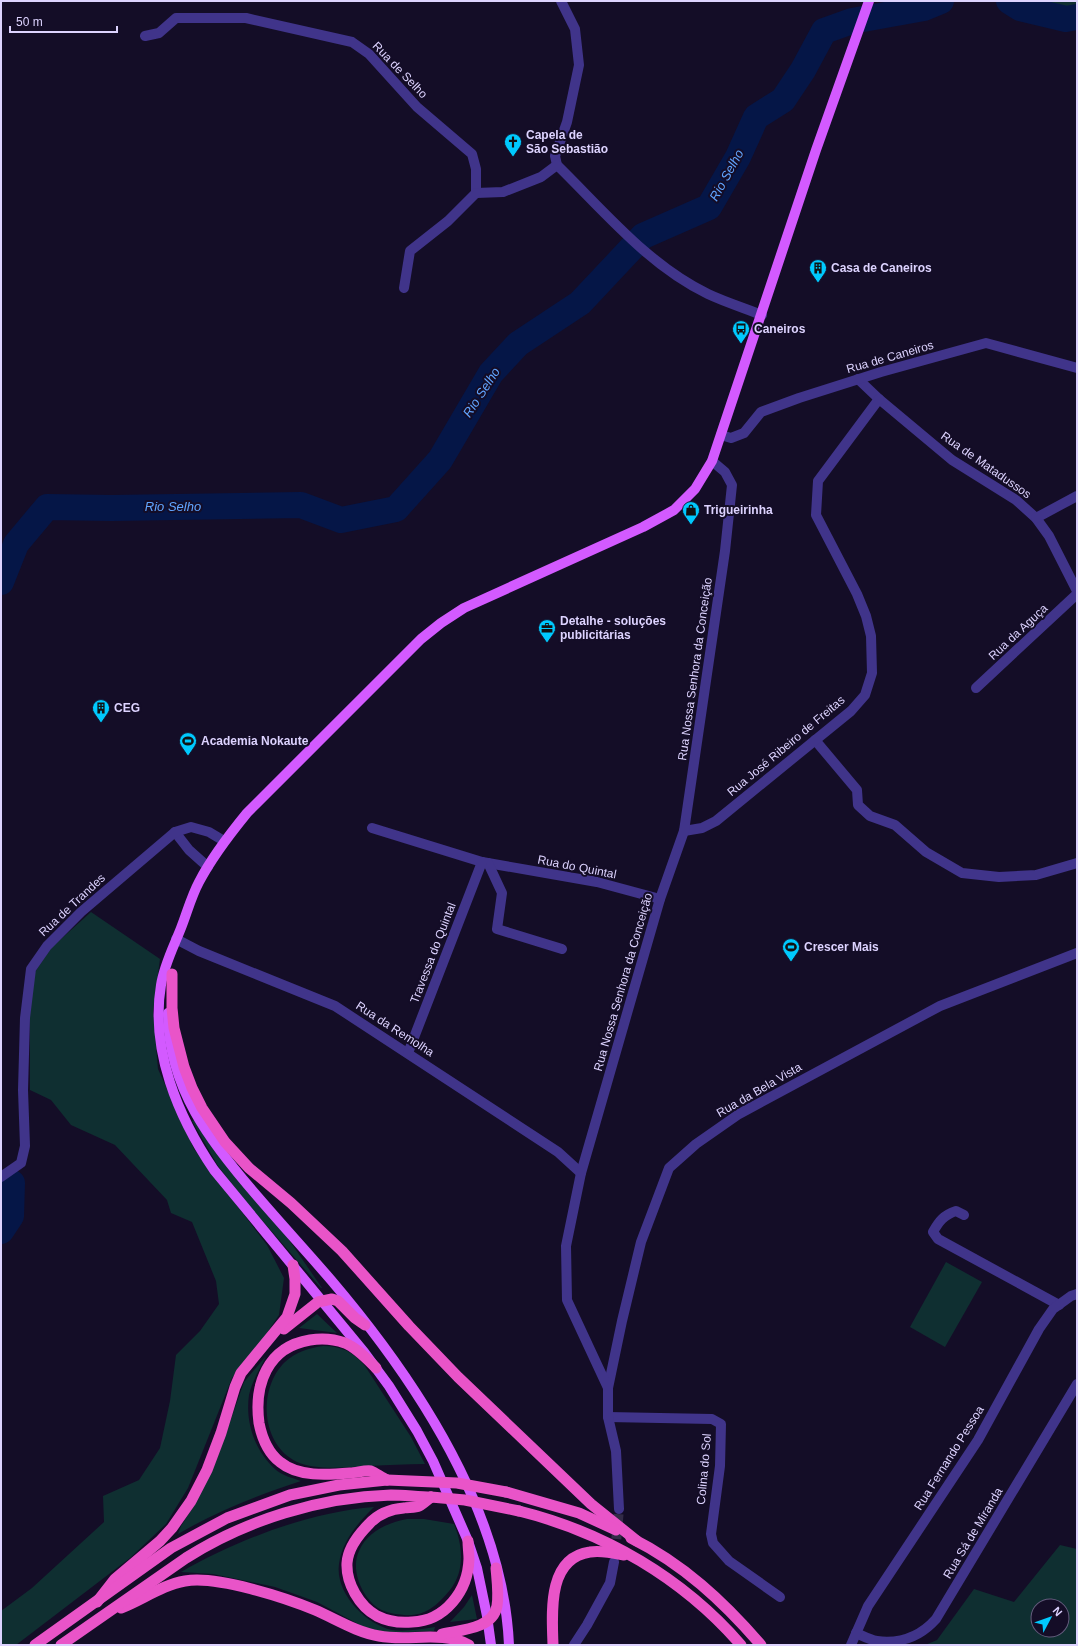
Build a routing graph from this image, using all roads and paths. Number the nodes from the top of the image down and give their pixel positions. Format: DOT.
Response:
graph roads {
  1 [pos="561,1"];
  2 [pos="869,1"];
  3 [pos="145,36"];
  4 [pos="556,160"];
  5 [pos="476,192"];
  6 [pos="404,288"];
  7 [pos="762,315"];
  8 [pos="1077,368"];
  9 [pos="858,379"];
  10 [pos="879,399"];
  11 [pos="721,435"];
  12 [pos="712,461"];
  13 [pos="1077,496"];
  14 [pos="1036,518"];
  15 [pos="1077,591"];
  16 [pos="1077,594"];
  17 [pos="976,688"];
  18 [pos="815,740"];
  19 [pos="372,828"];
  20 [pos="684,831"];
  21 [pos="175,832"];
  22 [pos="224,841"];
  23 [pos="485,863"];
  24 [pos="1077,863"];
  25 [pos="208,867"];
  26 [pos="660,899"];
  27 [pos="176,939"];
  28 [pos="562,949"];
  29 [pos="1077,953"];
  30 [pos="172,974"];
  31 [pos="408,1053"];
  32 [pos="581,1173"];
  33 [pos="1,1177"];
  34 [pos="964,1215"];
  35 [pos="293,1265"];
  36 [pos="1077,1294"];
  37 [pos="322,1301"];
  38 [pos="1059,1305"];
  39 [pos="366,1325"];
  40 [pos="265,1346"];
  41 [pos="376,1368"];
  42 [pos="1077,1384"];
  43 [pos="608,1388"];
  44 [pos="608,1417"];
  45 [pos="387,1480"];
  46 [pos="431,1497"];
  47 [pos="619,1509"];
  48 [pos="468,1541"];
  49 [pos="637,1541"];
  50 [pos="631,1556"];
  51 [pos="614,1562"];
  52 [pos="496,1568"];
  53 [pos="780,1597"];
  54 [pos="97,1602"];
  55 [pos="107,1613"];
  56 [pos="488,1621"];
  57 [pos="856,1633"];
  58 [pos="423,1637"];
  59 [pos="35,1645"];
  60 [pos="60,1645"];
  61 [pos="469,1645"];
  62 [pos="491,1645"];
  63 [pos="509,1645"];
  64 [pos="553,1645"];
  65 [pos="574,1645"];
  66 [pos="741,1645"];
  67 [pos="760,1645"];
  68 [pos="851,1645"];
  1 -- 4 [label="street"];
  2 -- 7 [label="main road"];
  3 -- 5 [label="street, Rua de Selho"];
  4 -- 5 [label="street"];
  4 -- 7 [label="street"];
  5 -- 6 [label="street"];
  7 -- 11 [label="main road"];
  8 -- 9 [label="street, Rua de Caneiros"];
  9 -- 10 [label="street, Rua de Matadussos"];
  9 -- 11 [label="street, Rua de Caneiros"];
  10 -- 14 [label="street, Rua de Matadussos"];
  10 -- 18 [label="street, Rua José Ribeiro de Freitas"];
  11 -- 12 [label="main road"];
  12 -- 20 [label="street, Rua Nossa Senhora da Conceição"];
  12 -- 22 [label="main road"];
  13 -- 14 [label="street"];
  14 -- 15 [label="street, Rua de Matadussos"];
  16 -- 17 [label="street, Rua da Aguça"];
  18 -- 20 [label="street, Rua José Ribeiro de Freitas"];
  18 -- 24 [label="street"];
  19 -- 23 [label="street, Rua do Quintal"];
  20 -- 26 [label="street, Rua Nossa Senhora da Conceição"];
  21 -- 22 [label="street, Rua de Trandes"];
  21 -- 25 [label="street"];
  21 -- 33 [label="street, Rua de Trandes"];
  22 -- 25 [label="main road"];
  23 -- 26 [label="street, Rua do Quintal"];
  23 -- 28 [label="street"];
  23 -- 31 [label="street, Travessa do Quintal"];
  25 -- 27 [label="main road"];
  26 -- 32 [label="street, Rua Nossa Senhora da Conceição"];
  27 -- 30 [label="main road"];
  27 -- 31 [label="street, Rua da Remolha"];
  27 -- 35 [label="main road"];
  29 -- 43 [label="street, Rua da Bela Vista"];
  30 -- 39 [label="main road"];
  30 -- 49 [label="highway"];
  31 -- 32 [label="street, Rua da Remolha"];
  32 -- 43 [label="street, Rua Nossa Senhora da Conceição"];
  34 -- 38 [label="street"];
  35 -- 37 [label="main road"];
  35 -- 40 [label="highway"];
  36 -- 38 [label="street, Rua Fernando Pessoa"];
  37 -- 39 [label="highway"];
  37 -- 40 [label="highway"];
  37 -- 41 [label="main road"];
  38 -- 57 [label="street, Rua Fernando Pessoa"];
  39 -- 52 [label="main road"];
  40 -- 54 [label="highway"];
  41 -- 45 [label="highway"];
  41 -- 48 [label="main road"];
  42 -- 57 [label="street, Rua Sá de Miranda"];
  43 -- 44 [label="street, Rua Nossa Senhora da Conceição"];
  44 -- 47 [label="street, Rua Nossa Senhora da Conceição"];
  44 -- 53 [label="street, Colina do Sol"];
  45 -- 49 [label="highway, bridge"];
  45 -- 54 [label="highway"];
  46 -- 48 [label="highway"];
  46 -- 50 [label="highway, bridge"];
  46 -- 55 [label="highway"];
  48 -- 56 [label="main road"];
  49 -- 67 [label="highway"];
  50 -- 64 [label="highway"];
  50 -- 66 [label="highway"];
  51 -- 65 [label="street"];
  52 -- 56 [label="highway"];
  52 -- 63 [label="main road"];
  54 -- 59 [label="highway"];
  55 -- 58 [label="highway"];
  55 -- 60 [label="highway"];
  56 -- 58 [label="highway"];
  56 -- 62 [label="main road"];
  57 -- 68 [label="street, Rua Fernando Pessoa"];
  58 -- 61 [label="highway"];
}
